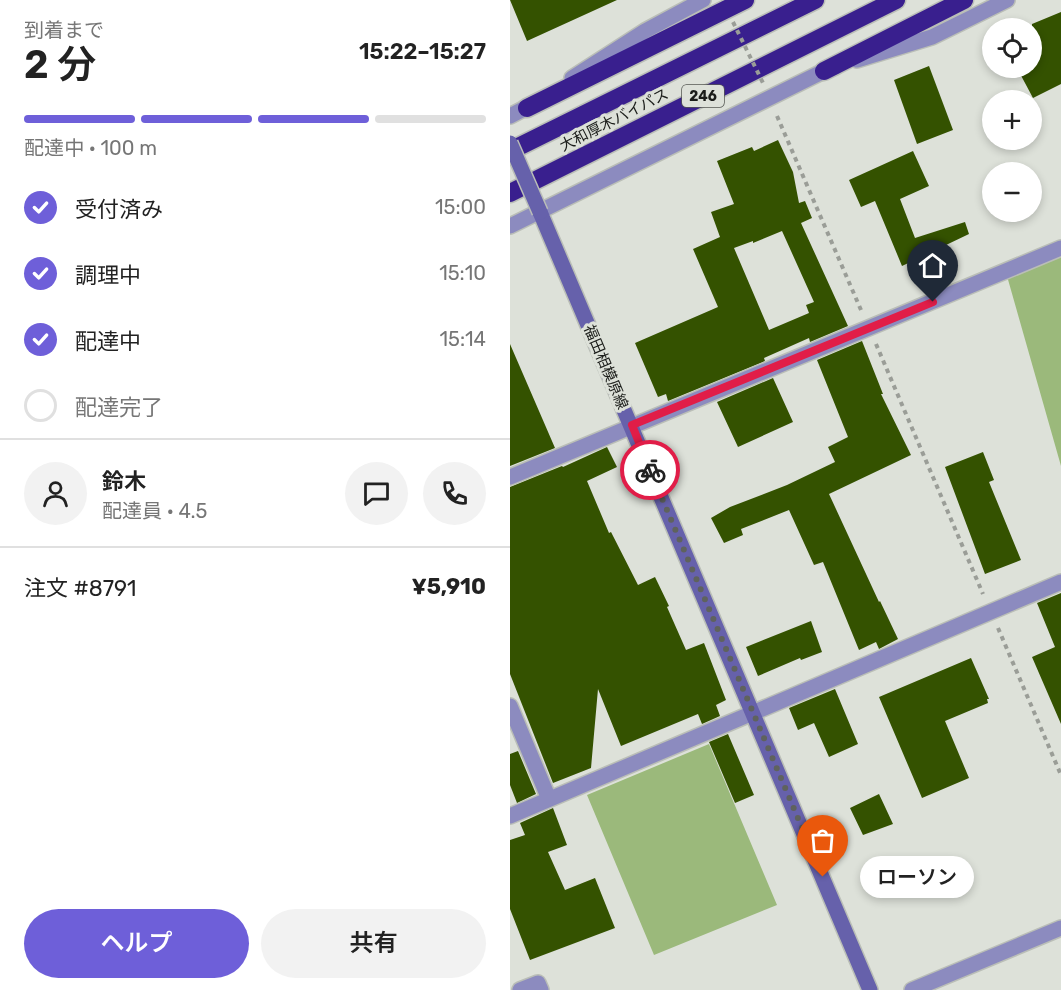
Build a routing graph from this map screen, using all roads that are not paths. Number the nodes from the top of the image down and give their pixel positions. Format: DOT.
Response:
graph roads {
  1 [pos="704,0"];
  2 [pos="745,0"];
  3 [pos="815,0"];
  4 [pos="896,0"];
  5 [pos="964,0"];
  6 [pos="1007,0"];
  7 [pos="824,71"];
  8 [pos="527,108"];
  9 [pos="510,116"];
  10 [pos="510,143"];
  11 [pos="510,151"];
  12 [pos="510,192"];
  13 [pos="540,212"];
  14 [pos="510,226"];
  15 [pos="1061,248"];
  16 [pos="632,425"];
  17 [pos="510,477"];
  18 [pos="1061,582"];
  19 [pos="510,706"];
  20 [pos="754,712"];
  21 [pos="549,799"];
  22 [pos="510,816"];
  23 [pos="1061,928"];
  24 [pos="520,990"];
  25 [pos="541,990"];
  26 [pos="870,990"];
  27 [pos="912,990"];
  1 -- 8 [label="street"];
  2 -- 8 [label="highway"];
  3 -- 11 [label="highway, 大和厚木バイパス / 246"];
  4 -- 12 [label="highway, 大和厚木バイパス / 246"];
  5 -- 7 [label="highway"];
  6 -- 7 [label="street"];
  7 -- 13 [label="street"];
  8 -- 9 [label="street"];
  10 -- 13 [label="street, 福田相模原線, bridge"];
  13 -- 14 [label="street"];
  13 -- 16 [label="street, 福田相模原線"];
  15 -- 16 [label="street"];
  16 -- 17 [label="street"];
  16 -- 20 [label="street, 福田相模原線"];
  18 -- 20 [label="street"];
  19 -- 21 [label="street"];
  20 -- 21 [label="street"];
  20 -- 26 [label="street, 福田相模原線"];
  21 -- 22 [label="street"];
  23 -- 27 [label="street"];
  24 -- 25 [label="street"];
}
